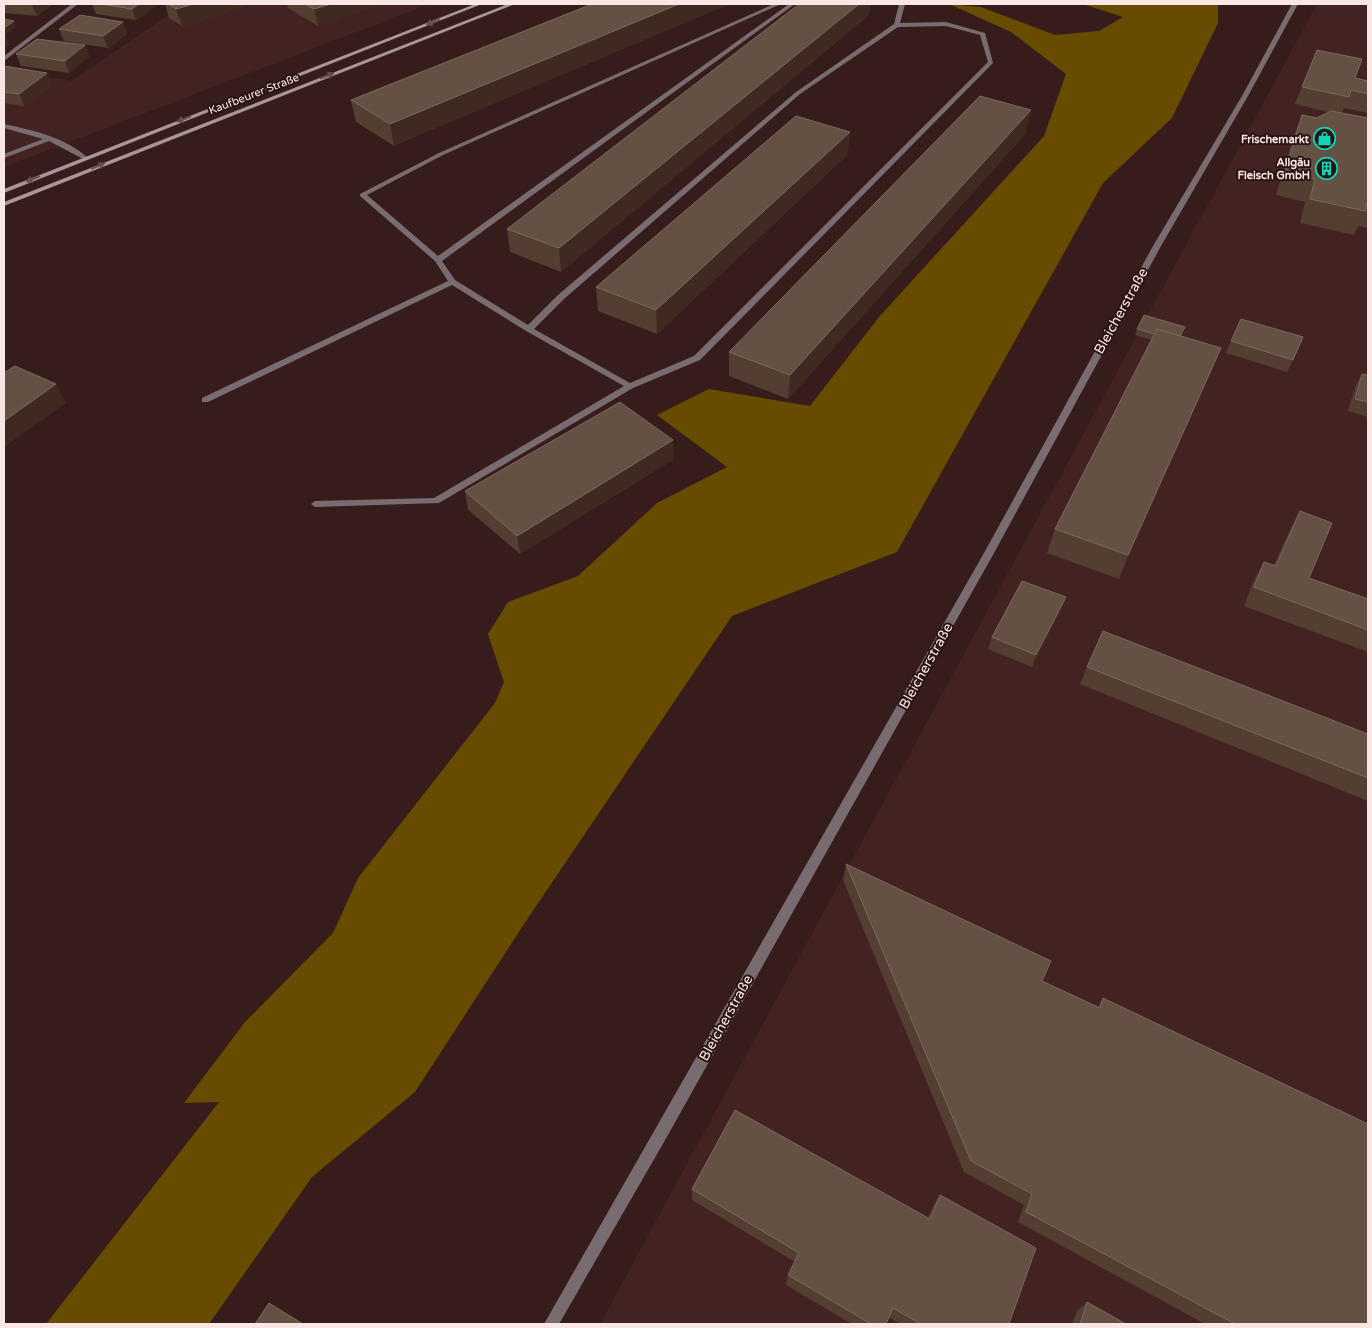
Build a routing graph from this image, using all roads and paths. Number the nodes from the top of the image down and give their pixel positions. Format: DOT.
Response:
graph roads {
  1 [pos="75,4"];
  2 [pos="479,4"];
  3 [pos="512,4"];
  4 [pos="778,4"];
  5 [pos="792,4"];
  6 [pos="902,4"];
  7 [pos="1295,4"];
  8 [pos="897,25"];
  9 [pos="4,59"];
  10 [pos="4,126"];
  11 [pos="48,138"];
  12 [pos="4,156"];
  13 [pos="85,158"];
  14 [pos="4,190"];
  15 [pos="4,204"];
  16 [pos="438,260"];
  17 [pos="452,282"];
  18 [pos="529,329"];
  19 [pos="630,386"];
  20 [pos="205,400"];
  21 [pos="315,504"];
  22 [pos="551,1324"];
  1 -- 9 [label="street"];
  2 -- 13 [label="main road, Kaufbeurer Straße, one-way"];
  15 -- 3 [label="main road, Kaufbeurer Straße, one-way"];
  4 -- 16 [label="street"];
  5 -- 16 [label="street"];
  6 -- 8 [label="street"];
  7 -- 22 [label="street, Bleicherstraße"];
  8 -- 18 [label="street"];
  8 -- 19 [label="street"];
  10 -- 11 [label="street"];
  11 -- 12 [label="street"];
  11 -- 13 [label="street"];
  13 -- 14 [label="main road, Kaufbeurer Straße, one-way"];
  16 -- 17 [label="street"];
  17 -- 18 [label="street"];
  17 -- 20 [label="street"];
  18 -- 19 [label="street"];
  19 -- 21 [label="street"];
}
